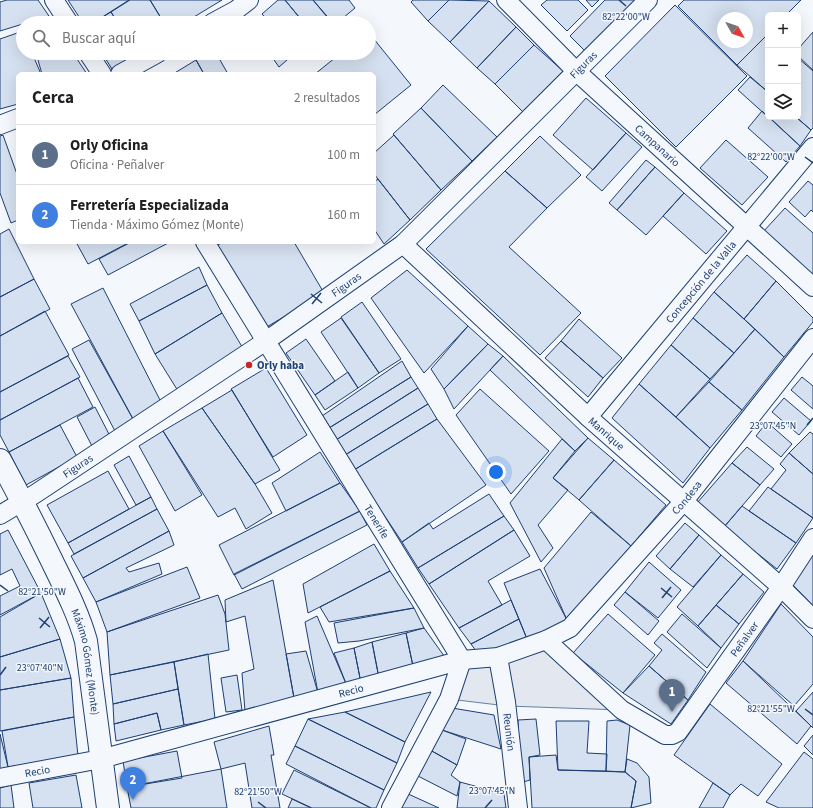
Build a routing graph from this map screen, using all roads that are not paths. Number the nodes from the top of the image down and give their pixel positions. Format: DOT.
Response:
graph roads {
  1 [pos="54,0"];
  2 [pos="249,0"];
  3 [pos="506,0"];
  4 [pos="648,0"];
  5 [pos="64,16"];
  6 [pos="225,16"];
  7 [pos="93,60"];
  8 [pos="145,60"];
  9 [pos="101,72"];
  10 [pos="124,72"];
  11 [pos="577,72"];
  12 [pos="16,119"];
  13 [pos="0,125"];
  14 [pos="813,147"];
  15 [pos="746,226"];
  16 [pos="207,244"];
  17 [pos="403,244"];
  18 [pos="813,287"];
  19 [pos="813,338"];
  20 [pos="266,340"];
  21 [pos="588,417"];
  22 [pos="0,460"];
  23 [pos="23,501"];
  24 [pos="684,501"];
  25 [pos="0,515"];
  26 [pos="813,538"];
  27 [pos="781,587"];
  28 [pos="813,619"];
  29 [pos="546,640"];
  30 [pos="498,657"];
  31 [pos="462,660"];
  32 [pos="101,759"];
  33 [pos="0,778"];
  34 [pos="108,808"];
  35 [pos="391,808"];
  36 [pos="518,808"];
  1 -- 5 [label="street"];
  2 -- 6 [label="street"];
  3 -- 11 [label="street, Campanario"];
  4 -- 11 [label="street, Figuras"];
  7 -- 9 [label="street"];
  8 -- 10 [label="street"];
  11 -- 15 [label="street, Campanario"];
  11 -- 17 [label="street, Figuras"];
  12 -- 13 [label="street"];
  14 -- 15 [label="street, Concepción de la Valla"];
  15 -- 18 [label="street, Campanario"];
  15 -- 21 [label="street, Concepción de la Valla"];
  16 -- 20 [label="street, Tenerife"];
  17 -- 20 [label="street, Figuras"];
  17 -- 21 [label="street, Manrique"];
  19 -- 24 [label="street, Condesa"];
  20 -- 23 [label="street, Figuras"];
  20 -- 31 [label="street, Tenerife"];
  21 -- 24 [label="street, Manrique"];
  22 -- 23 [label="main road, Máximo Gómez (Monte)"];
  23 -- 25 [label="street, Figuras"];
  23 -- 32 [label="main road, Máximo Gómez (Monte)"];
  24 -- 27 [label="street, Manrique"];
  24 -- 29 [label="street, Condesa"];
  26 -- 27 [label="street, Peñalver"];
  27 -- 28 [label="street, Manrique"];
  27 -- 29 [label="street, Peñalver"];
  29 -- 30 [label="street, Recio"];
  30 -- 31 [label="street, Recio"];
  30 -- 36 [label="street, Reunión"];
  31 -- 32 [label="street, Recio"];
  31 -- 35 [label="street"];
  32 -- 33 [label="street, Recio"];
  32 -- 34 [label="main road, Máximo Gómez (Monte)"];
}
